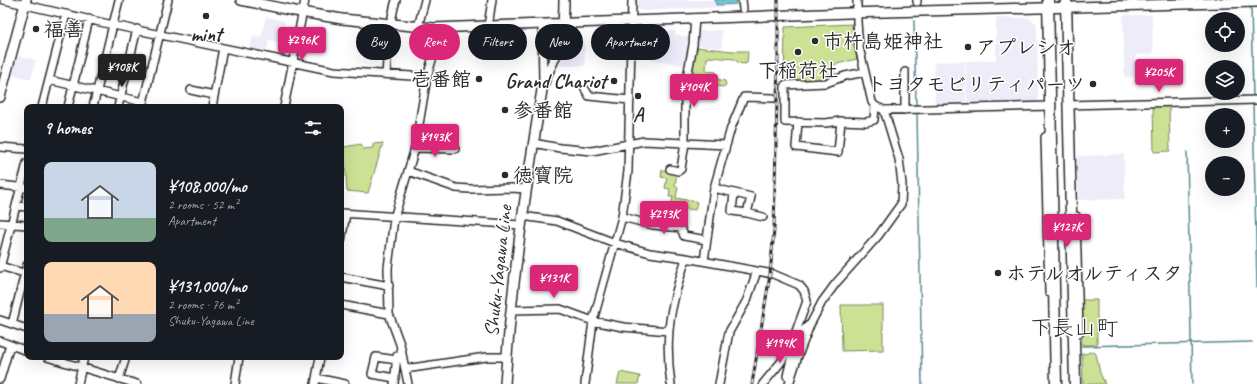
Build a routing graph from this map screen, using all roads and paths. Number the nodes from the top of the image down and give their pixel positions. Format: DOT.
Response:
graph roads {
  1 [pos="4,0"];
  2 [pos="119,0"];
  3 [pos="168,0"];
  4 [pos="241,0"];
  5 [pos="305,0"];
  6 [pos="396,0"];
  7 [pos="425,0"];
  8 [pos="492,0"];
  9 [pos="564,0"];
  10 [pos="632,0"];
  11 [pos="742,0"];
  12 [pos="857,0"];
  13 [pos="25,2"];
  14 [pos="1252,3"];
  15 [pos="1048,4"];
  16 [pos="1066,4"];
  17 [pos="743,9"];
  18 [pos="303,13"];
  19 [pos="857,13"];
  20 [pos="66,14"];
  21 [pos="695,18"];
  22 [pos="89,19"];
  23 [pos="631,21"];
  24 [pos="382,24"];
  25 [pos="390,24"];
  26 [pos="419,24"];
  27 [pos="488,24"];
  28 [pos="564,24"];
  29 [pos="113,25"];
  30 [pos="137,29"];
  31 [pos="160,34"];
  32 [pos="223,48"];
  33 [pos="387,60"];
  34 [pos="432,60"];
  35 [pos="543,60"];
  36 [pos="553,60"];
  37 [pos="292,62"];
  38 [pos="4,67"];
  39 [pos="865,72"];
  40 [pos="904,72"];
  41 [pos="386,74"];
  42 [pos="427,77"];
  43 [pos="49,80"];
  44 [pos="543,82"];
  45 [pos="73,86"];
  46 [pos="585,89"];
  47 [pos="191,90"];
  48 [pos="96,92"];
  49 [pos="214,95"];
  50 [pos="120,97"];
  51 [pos="0,98"];
  52 [pos="773,98"];
  53 [pos="630,100"];
  54 [pos="1254,100"];
  55 [pos="43,104"];
  56 [pos="69,104"];
  57 [pos="94,104"];
  58 [pos="119,104"];
  59 [pos="140,104"];
  60 [pos="143,104"];
  61 [pos="212,104"];
  62 [pos="285,104"];
  63 [pos="1068,105"];
  64 [pos="875,106"];
  65 [pos="1050,106"];
  66 [pos="884,110"];
  67 [pos="905,110"];
  68 [pos="841,121"];
  69 [pos="798,122"];
  70 [pos="533,143"];
  71 [pos="685,143"];
  72 [pos="629,144"];
  73 [pos="726,145"];
  74 [pos="0,147"];
  75 [pos="415,148"];
  76 [pos="455,149"];
  77 [pos="24,150"];
  78 [pos="670,169"];
  79 [pos="408,171"];
  80 [pos="0,185"];
  81 [pos="24,187"];
  82 [pos="714,188"];
  83 [pos="526,189"];
  84 [pos="734,193"];
  85 [pos="16,206"];
  86 [pos="24,207"];
  87 [pos="344,214"];
  88 [pos="747,214"];
  89 [pos="522,216"];
  90 [pos="622,217"];
  91 [pos="764,217"];
  92 [pos="394,218"];
  93 [pos="0,223"];
  94 [pos="11,224"];
  95 [pos="24,226"];
  96 [pos="521,226"];
  97 [pos="707,240"];
  98 [pos="615,243"];
  99 [pos="686,258"];
  100 [pos="704,261"];
  101 [pos="0,267"];
  102 [pos="757,271"];
  103 [pos="24,273"];
  104 [pos="344,278"];
  105 [pos="24,280"];
  106 [pos="389,286"];
  107 [pos="344,306"];
  108 [pos="511,310"];
  109 [pos="389,314"];
  110 [pos="0,320"];
  111 [pos="593,321"];
  112 [pos="12,324"];
  113 [pos="810,325"];
  114 [pos="24,327"];
  115 [pos="669,330"];
  116 [pos="0,341"];
  117 [pos="400,344"];
  118 [pos="10,345"];
  119 [pos="791,345"];
  120 [pos="24,349"];
  121 [pos="507,357"];
  122 [pos="57,360"];
  123 [pos="83,360"];
  124 [pos="125,360"];
  125 [pos="239,360"];
  126 [pos="319,360"];
  127 [pos="396,360"];
  128 [pos="82,368"];
  129 [pos="405,369"];
  130 [pos="0,379"];
  131 [pos="119,379"];
  132 [pos="315,381"];
  133 [pos="394,381"];
  134 [pos="78,384"];
  135 [pos="137,384"];
  136 [pos="235,384"];
  137 [pos="346,384"];
  138 [pos="408,384"];
  139 [pos="505,384"];
  140 [pos="585,384"];
  141 [pos="671,384"];
  142 [pos="719,384"];
  143 [pos="762,384"];
  144 [pos="785,384"];
  145 [pos="788,384"];
  146 [pos="1056,384"];
  147 [pos="1075,384"];
  1 -- 13 [label="street"];
  2 -- 29 [label="street"];
  3 -- 31 [label="street"];
  4 -- 18 [label="main road"];
  5 -- 18 [label="street"];
  6 -- 25 [label="street"];
  7 -- 26 [label="street"];
  8 -- 27 [label="street"];
  9 -- 28 [label="main road, Shuku-Yagawa Line"];
  10 -- 23 [label="street"];
  11 -- 17 [label="street"];
  12 -- 19 [label="street"];
  13 -- 20 [label="street"];
  13 -- 38 [label="main road"];
  14 -- 16 [label="main road"];
  15 -- 16 [label="main road"];
  15 -- 19 [label="main road"];
  15 -- 65 [label="highway"];
  16 -- 63 [label="highway"];
  18 -- 24 [label="main road"];
  18 -- 37 [label="street"];
  19 -- 21 [label="main road"];
  19 -- 39 [label="street"];
  20 -- 22 [label="street"];
  20 -- 43 [label="street"];
  21 -- 23 [label="main road"];
  21 -- 71 [label="street"];
  22 -- 29 [label="street"];
  22 -- 45 [label="street"];
  23 -- 28 [label="main road"];
  23 -- 53 [label="street"];
  29 -- 30 [label="street"];
  29 -- 48 [label="street"];
  30 -- 31 [label="street"];
  30 -- 50 [label="street"];
  31 -- 32 [label="street"];
  31 -- 60 [label="street"];
  32 -- 37 [label="street"];
  32 -- 49 [label="street"];
  33 -- 41 [label="street"];
  34 -- 42 [label="street"];
  35 -- 44 [label="street"];
  36 -- 44 [label="main road, Shuku-Yagawa Line"];
  37 -- 41 [label="street"];
  37 -- 62 [label="street"];
  38 -- 51 [label="main road"];
  39 -- 64 [label="street"];
  39 -- 69 [label="street"];
  40 -- 67 [label="street"];
  41 -- 42 [label="street"];
  42 -- 75 [label="street"];
  43 -- 45 [label="street"];
  43 -- 55 [label="street"];
  44 -- 70 [label="main road, Shuku-Yagawa Line"];
  45 -- 48 [label="street"];
  45 -- 56 [label="street"];
  46 -- 53 [label="street"];
  47 -- 49 [label="street"];
  48 -- 50 [label="street"];
  48 -- 57 [label="street"];
  49 -- 61 [label="street"];
  50 -- 58 [label="street"];
  50 -- 59 [label="street"];
  52 -- 73 [label="street"];
  53 -- 72 [label="street"];
  54 -- 63 [label="street"];
  63 -- 147 [label="highway"];
  64 -- 66 [label="street"];
  64 -- 68 [label="street"];
  65 -- 67 [label="street"];
  65 -- 146 [label="highway"];
  66 -- 67 [label="street"];
  66 -- 113 [label="street"];
  68 -- 69 [label="street"];
  68 -- 69 [label="street"];
  70 -- 72 [label="street"];
  70 -- 83 [label="main road, Shuku-Yagawa Line"];
  71 -- 72 [label="street"];
  71 -- 73 [label="street"];
  71 -- 78 [label="street"];
  72 -- 90 [label="street"];
  73 -- 82 [label="street"];
  74 -- 77 [label="street"];
  75 -- 76 [label="street"];
  75 -- 79 [label="street"];
  79 -- 83 [label="street"];
  79 -- 92 [label="street"];
  80 -- 81 [label="street"];
  81 -- 85 [label="street"];
  82 -- 84 [label="street"];
  82 -- 97 [label="street"];
  83 -- 89 [label="main road, Shuku-Yagawa Line"];
  84 -- 88 [label="street"];
  84 -- 88 [label="street"];
  85 -- 86 [label="street"];
  85 -- 94 [label="street"];
  87 -- 92 [label="street"];
  88 -- 91 [label="street"];
  89 -- 96 [label="main road, Shuku-Yagawa Line"];
  89 -- 98 [label="street"];
  90 -- 97 [label="street"];
  90 -- 98 [label="street"];
  92 -- 96 [label="street"];
  92 -- 106 [label="street"];
  93 -- 94 [label="street"];
  94 -- 95 [label="street"];
  94 -- 101 [label="street"];
  96 -- 108 [label="main road, Shuku-Yagawa Line"];
  97 -- 100 [label="street"];
  98 -- 99 [label="street"];
  98 -- 111 [label="street"];
  99 -- 100 [label="street"];
  99 -- 115 [label="street"];
  100 -- 102 [label="street"];
  101 -- 103 [label="street"];
  102 -- 119 [label="street"];
  102 -- 142 [label="street"];
  104 -- 106 [label="street"];
  105 -- 112 [label="street"];
  106 -- 109 [label="street"];
  107 -- 109 [label="street"];
  108 -- 111 [label="street"];
  108 -- 121 [label="main road, Shuku-Yagawa Line"];
  109 -- 117 [label="street"];
  110 -- 112 [label="street"];
  111 -- 115 [label="street"];
  111 -- 140 [label="street"];
  112 -- 114 [label="street"];
  113 -- 119 [label="street"];
  113 -- 145 [label="street"];
  115 -- 141 [label="street"];
  116 -- 118 [label="street"];
  117 -- 127 [label="street"];
  117 -- 129 [label="street"];
  118 -- 120 [label="street"];
  118 -- 130 [label="street"];
  119 -- 143 [label="street"];
  119 -- 144 [label="street"];
  121 -- 129 [label="street"];
  121 -- 139 [label="main road, Shuku-Yagawa Line"];
  122 -- 128 [label="street"];
  123 -- 128 [label="street"];
  124 -- 131 [label="street"];
  125 -- 136 [label="street"];
  126 -- 132 [label="street"];
  127 -- 133 [label="street"];
  127 -- 133 [label="street"];
  128 -- 131 [label="street"];
  128 -- 134 [label="street"];
  129 -- 138 [label="street"];
  131 -- 135 [label="street"];
  132 -- 137 [label="street"];
}
